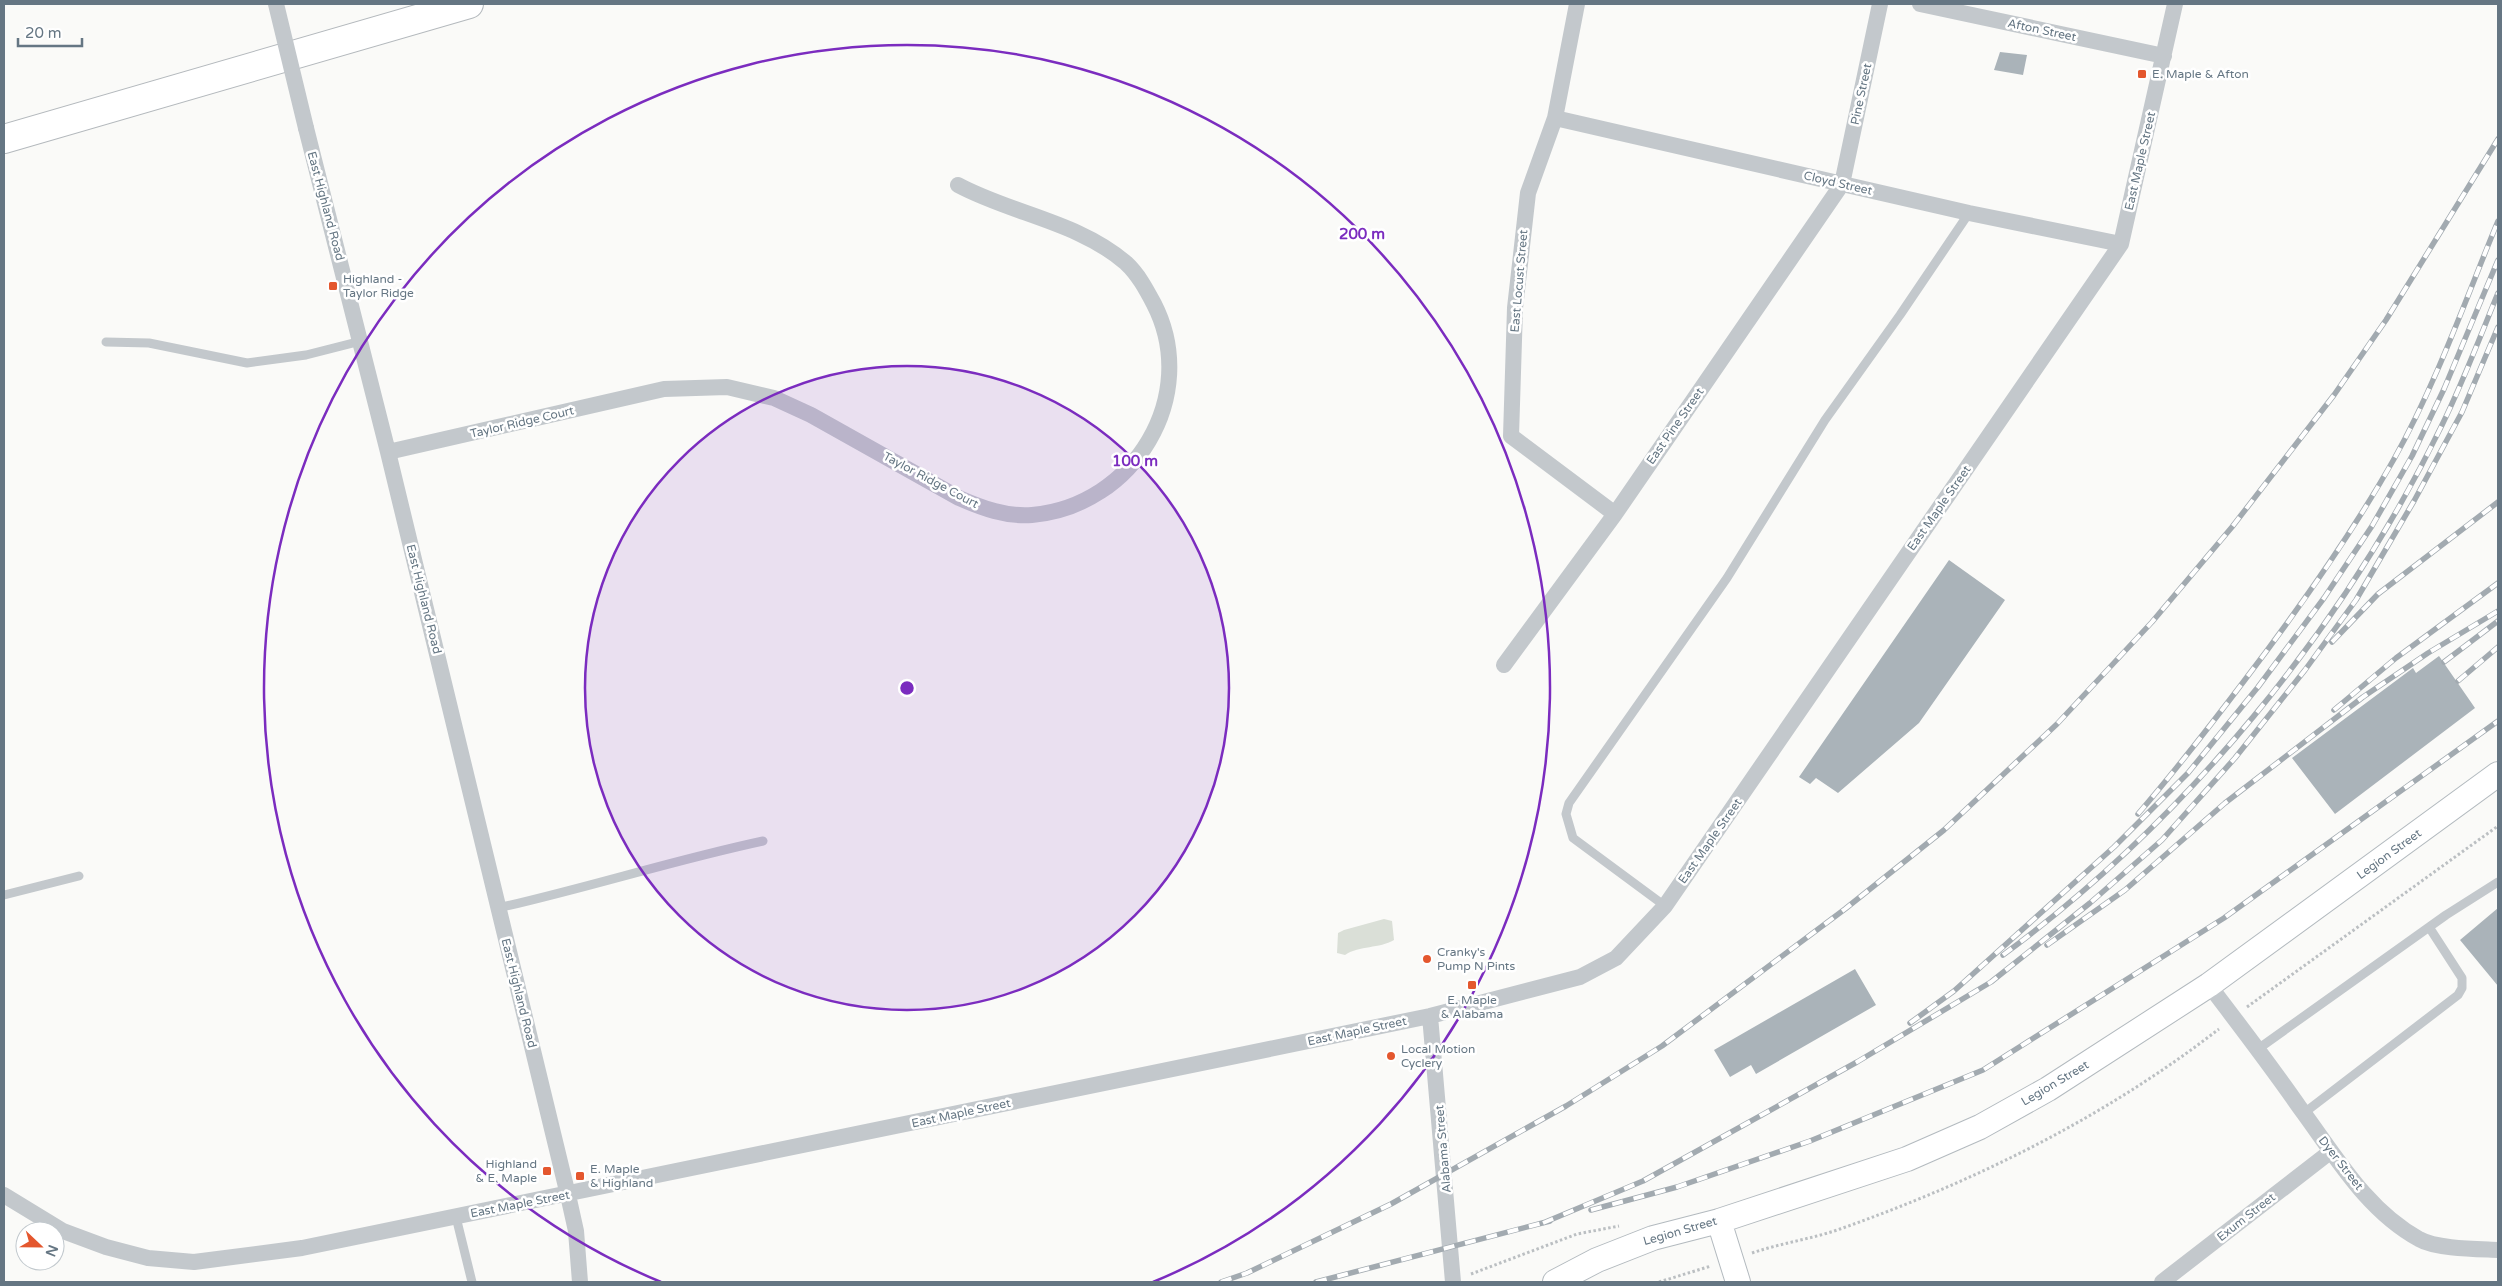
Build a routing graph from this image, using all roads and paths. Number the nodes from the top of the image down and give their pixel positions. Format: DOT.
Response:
graph roads {
  1 [pos="276,4"];
  2 [pos="469,4"];
  3 [pos="1577,4"];
  4 [pos="1880,4"];
  5 [pos="1920,4"];
  6 [pos="2175,4"];
  7 [pos="2164,56"];
  8 [pos="1555,118"];
  9 [pos="4,139"];
  10 [pos="1842,184"];
  11 [pos="958,185"];
  12 [pos="1969,213"];
  13 [pos="2121,244"];
  14 [pos="361,341"];
  15 [pos="106,342"];
  16 [pos="388,452"];
  17 [pos="1614,514"];
  18 [pos="1504,665"];
  19 [pos="2498,774"];
  20 [pos="763,841"];
  21 [pos="79,876"];
  22 [pos="2498,882"];
  23 [pos="4,894"];
  24 [pos="1665,906"];
  25 [pos="498,908"];
  26 [pos="2430,927"];
  27 [pos="2209,986"];
  28 [pos="1430,1016"];
  29 [pos="2258,1049"];
  30 [pos="2304,1113"];
  31 [pos="2330,1152"];
  32 [pos="4,1195"];
  33 [pos="568,1195"];
  34 [pos="456,1217"];
  35 [pos="1719,1221"];
  36 [pos="1622,1225"];
  37 [pos="2498,1250"];
  38 [pos="1460,1279"];
  39 [pos="472,1282"];
  40 [pos="580,1282"];
  41 [pos="1555,1282"];
  42 [pos="1738,1282"];
  43 [pos="2162,1282"];
  1 -- 14 [label="street, East Highland Road, bridge"];
  2 -- 9 [label="highway"];
  3 -- 8 [label="street, East Locust Street"];
  4 -- 10 [label="street, Pine Street"];
  5 -- 7 [label="street, Afton Street"];
  6 -- 7 [label="street, East Maple Street"];
  7 -- 13 [label="street, East Maple Street"];
  8 -- 10 [label="street, Cloyd Street"];
  8 -- 17 [label="street, East Locust Street"];
  10 -- 12 [label="street, Cloyd Street"];
  10 -- 17 [label="street, East Pine Street"];
  11 -- 16 [label="street, Taylor Ridge Court"];
  12 -- 13 [label="street, Cloyd Street"];
  12 -- 24 [label="lane"];
  13 -- 24 [label="street, East Maple Street"];
  14 -- 15 [label="lane"];
  14 -- 16 [label="street, East Highland Road"];
  16 -- 25 [label="street, East Highland Road"];
  17 -- 18 [label="street, East Pine Street"];
  19 -- 27 [label="main road, Legion Street"];
  20 -- 25 [label="lane"];
  21 -- 23 [label="lane"];
  22 -- 26 [label="lane"];
  24 -- 28 [label="street, East Maple Street"];
  25 -- 33 [label="street, East Highland Road"];
  26 -- 29 [label="lane"];
  26 -- 30 [label="lane"];
  27 -- 29 [label="street, Dyer Street"];
  27 -- 35 [label="main road, Legion Street"];
  28 -- 33 [label="street, East Maple Street"];
  28 -- 38 [label="street, Alabama Street"];
  29 -- 30 [label="street, Dyer Street"];
  30 -- 31 [label="street, Dyer Street"];
  31 -- 37 [label="street, Dyer Street"];
  31 -- 43 [label="street, Exum Street"];
  32 -- 34 [label="street, East Maple Street"];
  33 -- 34 [label="street, East Maple Street"];
  33 -- 40 [label="street, East Highland Road"];
  34 -- 39 [label="lane"];
  35 -- 41 [label="main road, Legion Street"];
  35 -- 42 [label="main road"];
  36 -- 38 [label="path"];
}
